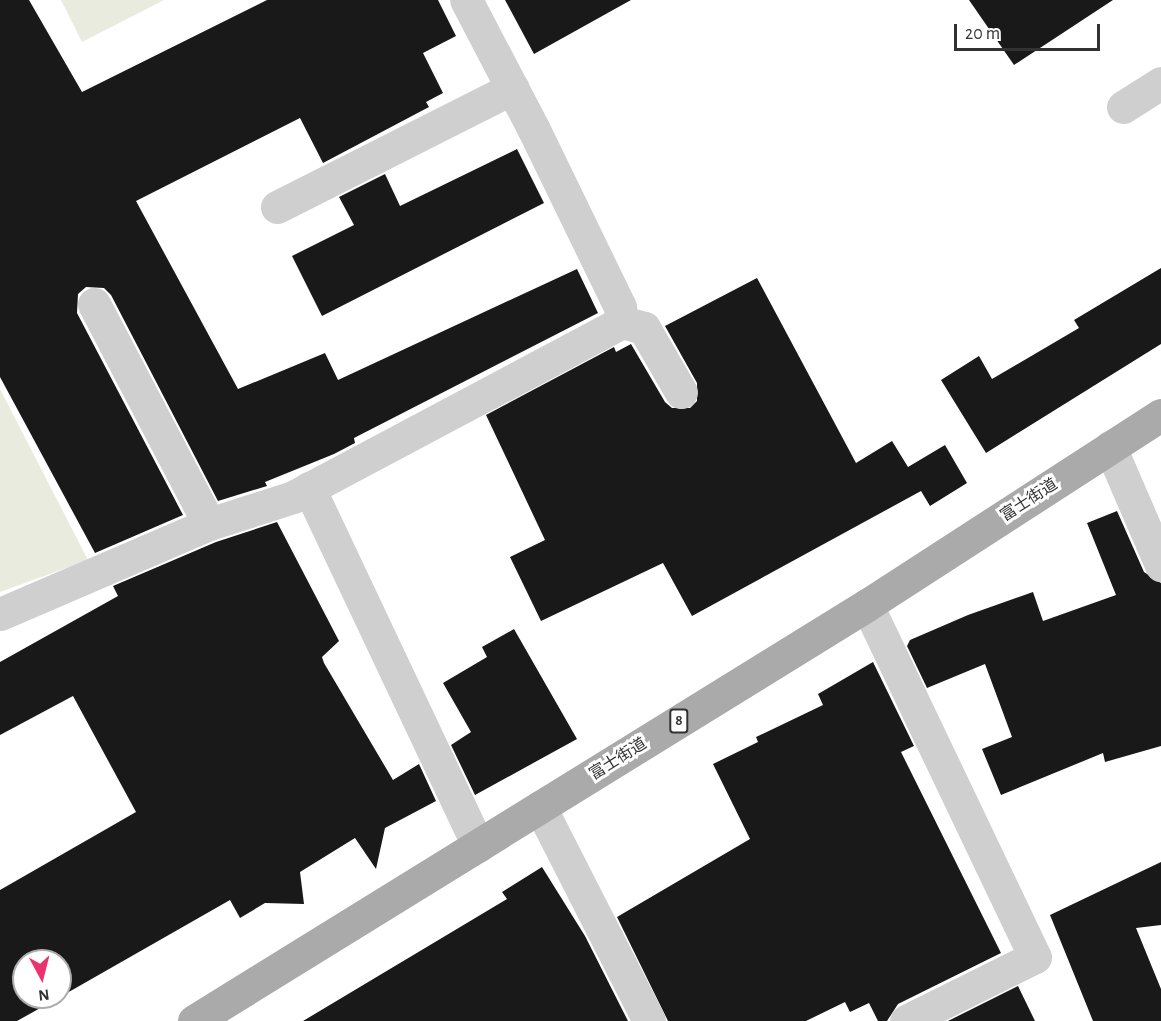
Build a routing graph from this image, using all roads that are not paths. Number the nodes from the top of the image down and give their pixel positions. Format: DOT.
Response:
graph roads {
  1 [pos="466,0"];
  2 [pos="1161,83"];
  3 [pos="513,88"];
  4 [pos="1123,107"];
  5 [pos="277,207"];
  6 [pos="94,304"];
  7 [pos="622,322"];
  8 [pos="681,392"];
  9 [pos="1161,415"];
  10 [pos="1110,447"];
  11 [pos="309,488"];
  12 [pos="209,524"];
  13 [pos="1161,565"];
  14 [pos="867,605"];
  15 [pos="0,614"];
  16 [pos="540,807"];
  17 [pos="478,846"];
  18 [pos="194,1021"];
  19 [pos="649,1021"];
  20 [pos="906,1021"];
  1 -- 3 [label="street"];
  2 -- 4 [label="street"];
  3 -- 5 [label="street"];
  3 -- 7 [label="street"];
  6 -- 12 [label="street"];
  7 -- 8 [label="street"];
  7 -- 11 [label="street"];
  9 -- 10 [label="main road, 富士街道 / 8"];
  10 -- 13 [label="street"];
  10 -- 14 [label="main road, 富士街道 / 8"];
  11 -- 12 [label="street"];
  11 -- 17 [label="street"];
  12 -- 15 [label="street"];
  14 -- 16 [label="main road, 富士街道 / 8"];
  14 -- 20 [label="street"];
  16 -- 17 [label="main road, 富士街道 / 8"];
  16 -- 19 [label="street"];
  17 -- 18 [label="main road, 富士街道 / 8"];
}
